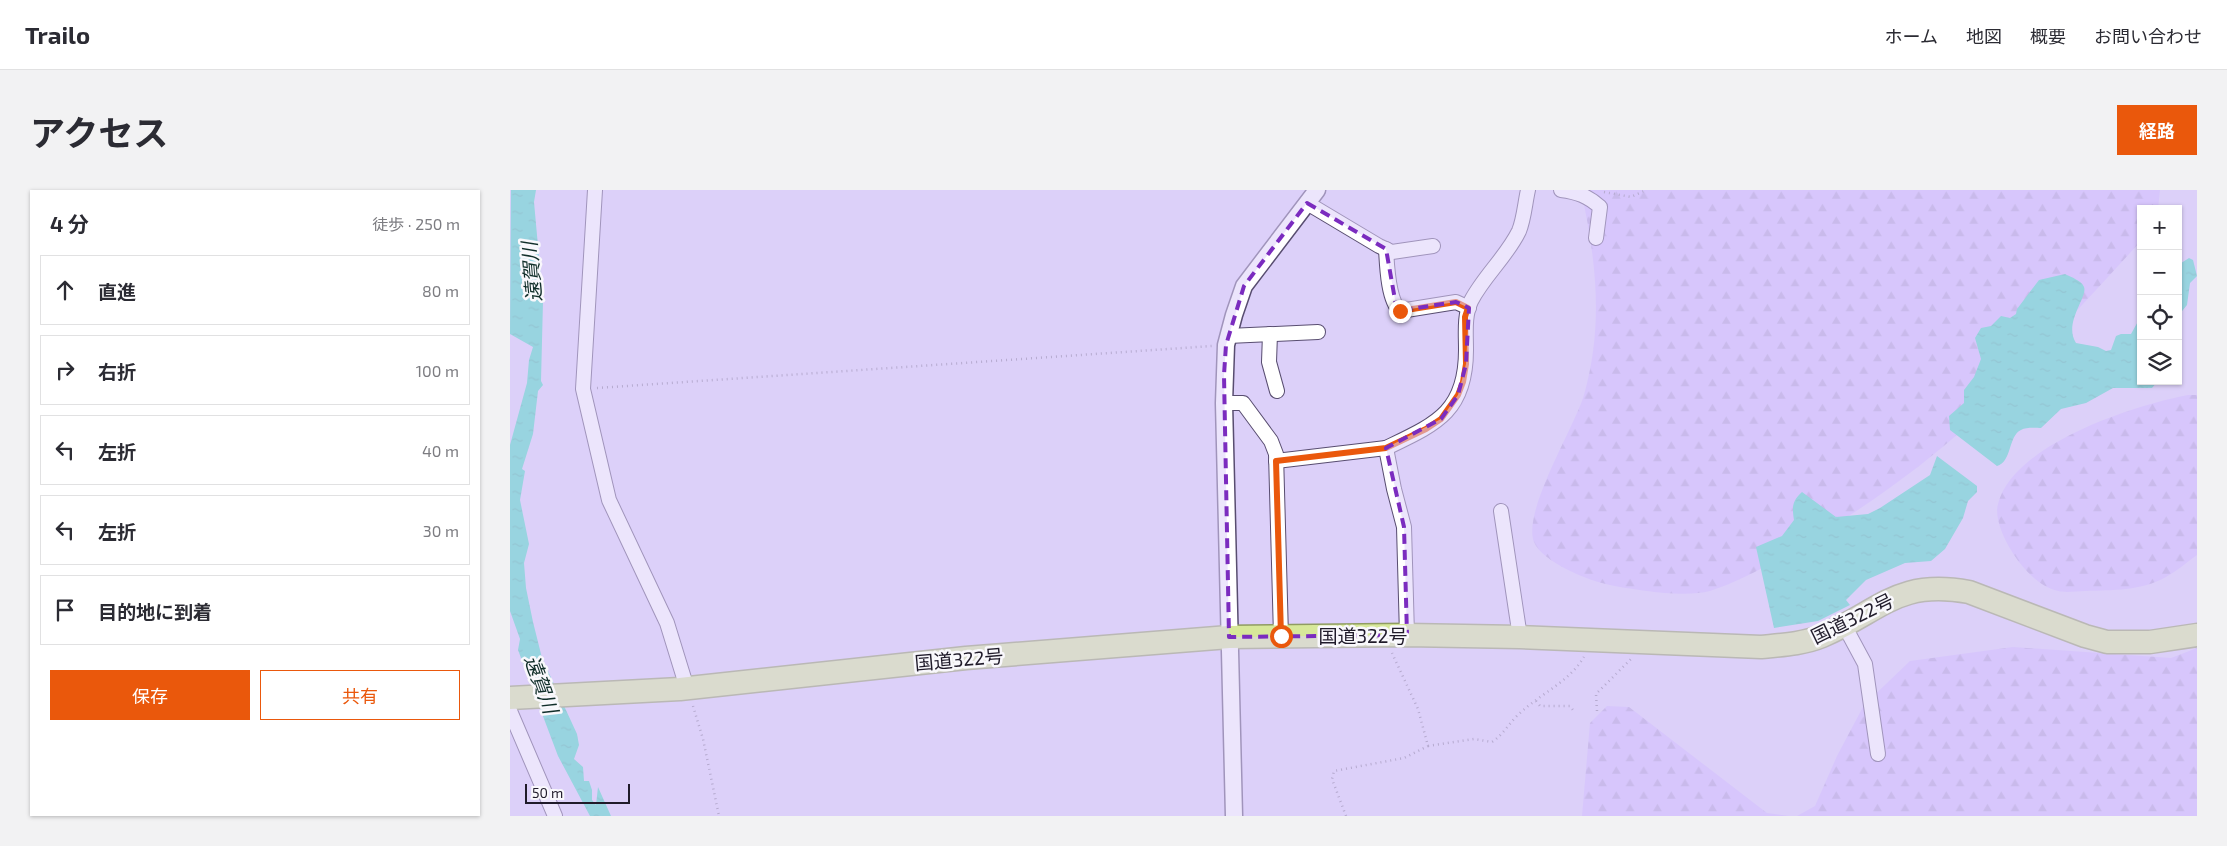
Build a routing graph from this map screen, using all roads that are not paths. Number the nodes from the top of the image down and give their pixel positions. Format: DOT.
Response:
graph roads {
  1 [pos="595,190"];
  2 [pos="1317,190"];
  3 [pos="1528,190"];
  4 [pos="1561,190"];
  5 [pos="1568,190"];
  6 [pos="1307,203"];
  7 [pos="1596,238"];
  8 [pos="1433,246"];
  9 [pos="1386,249"];
  10 [pos="1468,308"];
  11 [pos="1318,332"];
  12 [pos="1270,334"];
  13 [pos="1227,340"];
  14 [pos="1277,390"];
  15 [pos="1224,403"];
  16 [pos="1386,448"];
  17 [pos="1276,461"];
  18 [pos="1501,512"];
  19 [pos="1844,625"];
  20 [pos="1397,635"];
  21 [pos="2197,635"];
  22 [pos="1281,636"];
  23 [pos="1229,637"];
  24 [pos="1520,637"];
  25 [pos="683,689"];
  26 [pos="511,703"];
  27 [pos="1878,754"];
  28 [pos="555,816"];
  29 [pos="1234,816"];
  1 -- 25 [label="street"];
  2 -- 6 [label="street"];
  3 -- 10 [label="street"];
  4 -- 5 [label="street"];
  5 -- 7 [label="street"];
  6 -- 9 [label="street"];
  6 -- 13 [label="street"];
  8 -- 9 [label="street"];
  9 -- 10 [label="street"];
  10 -- 16 [label="street"];
  11 -- 12 [label="street"];
  12 -- 13 [label="street"];
  12 -- 14 [label="street"];
  13 -- 15 [label="street"];
  15 -- 17 [label="street"];
  15 -- 23 [label="street"];
  16 -- 17 [label="street"];
  16 -- 20 [label="street"];
  17 -- 22 [label="street"];
  18 -- 24 [label="street"];
  19 -- 21 [label="highway, 国道322号"];
  19 -- 24 [label="highway, 国道322号"];
  19 -- 27 [label="street"];
  20 -- 22 [label="highway, 国道322号"];
  20 -- 24 [label="highway, 国道322号"];
  22 -- 23 [label="highway, 国道322号"];
  23 -- 25 [label="highway, 国道322号"];
  23 -- 29 [label="street"];
  25 -- 26 [label="highway, 国道322号"];
  26 -- 28 [label="street"];
}
